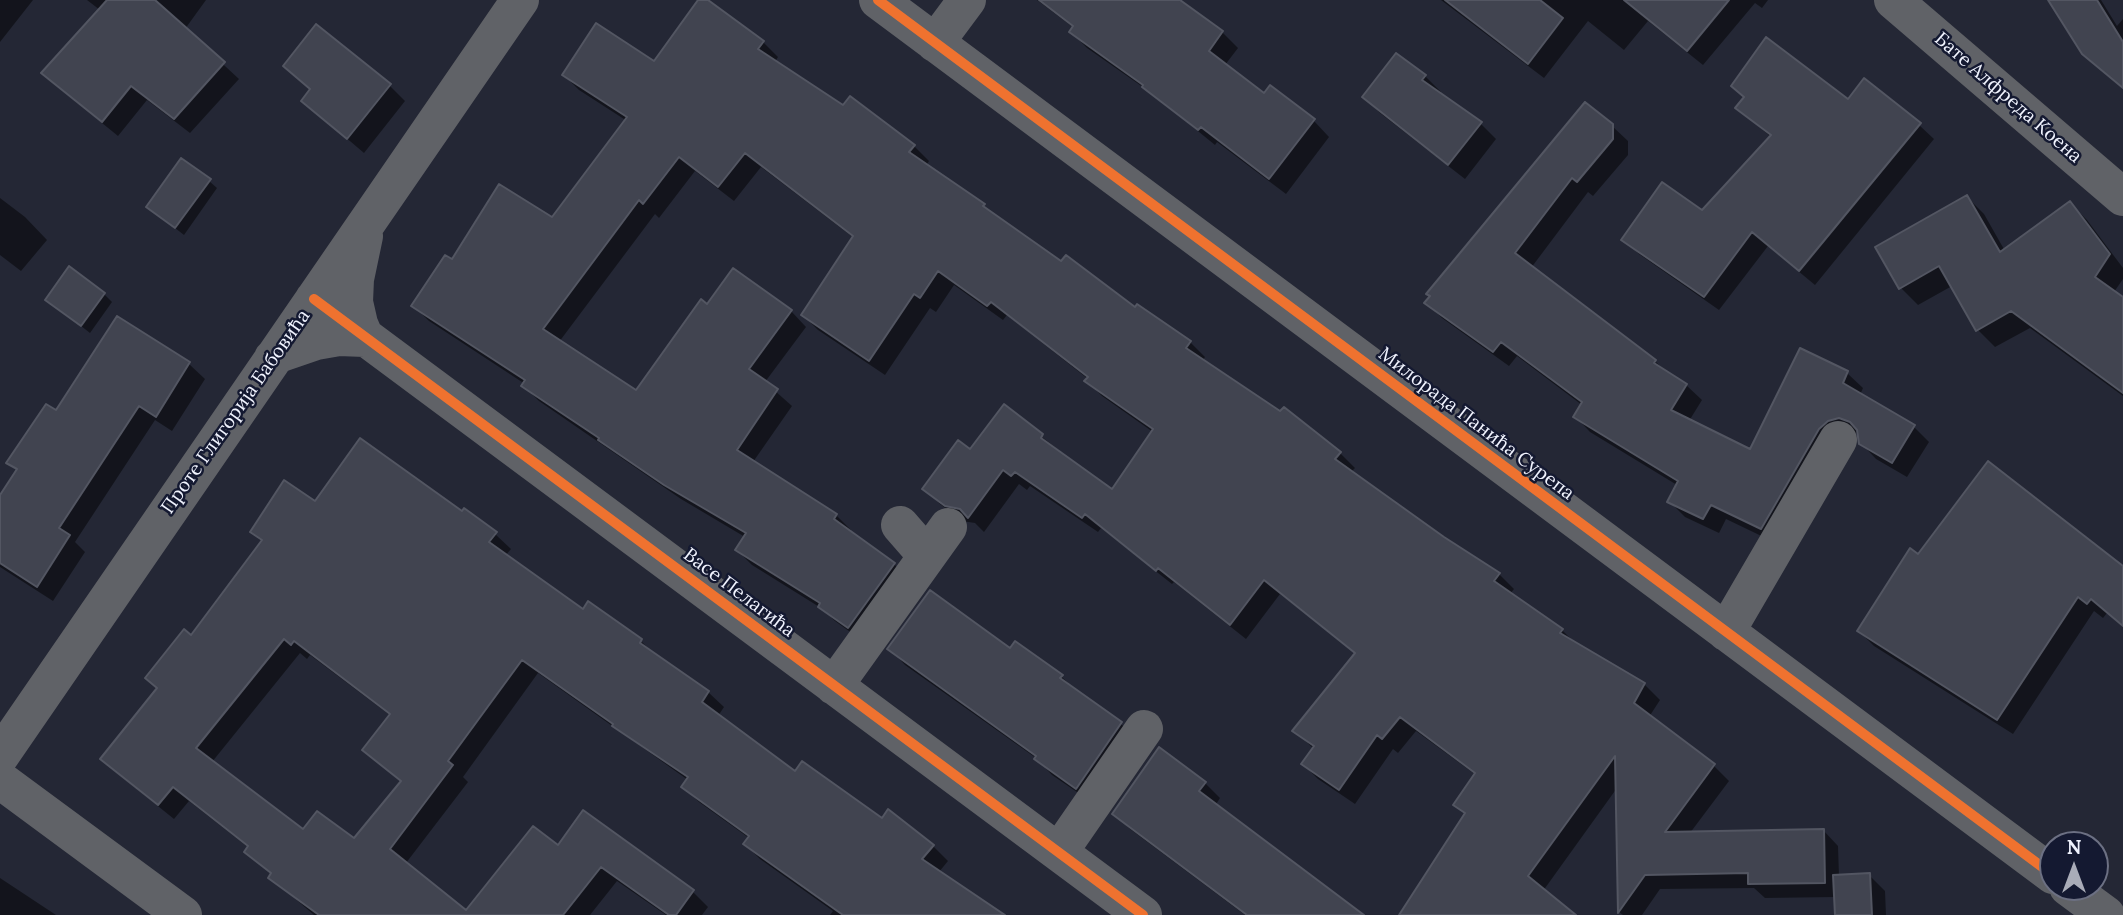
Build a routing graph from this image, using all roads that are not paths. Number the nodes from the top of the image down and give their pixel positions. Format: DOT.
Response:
graph roads {
  1 [pos="520,0"];
  2 [pos="878,0"];
  3 [pos="967,0"];
  4 [pos="1893,0"];
  5 [pos="935,43"];
  6 [pos="2123,197"];
  7 [pos="368,220"];
  8 [pos="314,299"];
  9 [pos="365,338"];
  10 [pos="273,358"];
  11 [pos="1838,440"];
  12 [pos="901,525"];
  13 [pos="1726,632"];
  14 [pos="834,686"];
  15 [pos="1144,729"];
  16 [pos="0,756"];
  17 [pos="0,780"];
  18 [pos="1059,852"];
  19 [pos="2039,866"];
  20 [pos="2087,901"];
  21 [pos="183,915"];
  22 [pos="1143,915"];
  23 [pos="2106,915"];
  1 -- 7 [label="street, Проте Глигорија Бабовића"];
  2 -- 5 [label="street, Милорада Панића Сурепа"];
  3 -- 5 [label="street"];
  4 -- 6 [label="street, Бате Алфреда Коена"];
  5 -- 13 [label="street, Милорада Панића Сурепа"];
  7 -- 8 [label="street, Проте Глигорија Бабовића"];
  7 -- 9 [label="street"];
  8 -- 9 [label="street, Васе Пелагића"];
  8 -- 10 [label="street, Проте Глигорија Бабовића"];
  9 -- 10 [label="street"];
  9 -- 14 [label="street, Васе Пелагића"];
  10 -- 16 [label="street, Проте Глигорија Бабовића"];
  11 -- 13 [label="street"];
  12 -- 14 [label="street"];
  13 -- 19 [label="street, Милорада Панића Сурепа"];
  14 -- 18 [label="street, Васе Пелагића"];
  15 -- 18 [label="street"];
  17 -- 21 [label="street"];
  18 -- 22 [label="street, Васе Пелагића"];
  20 -- 23 [label="street"];
}
